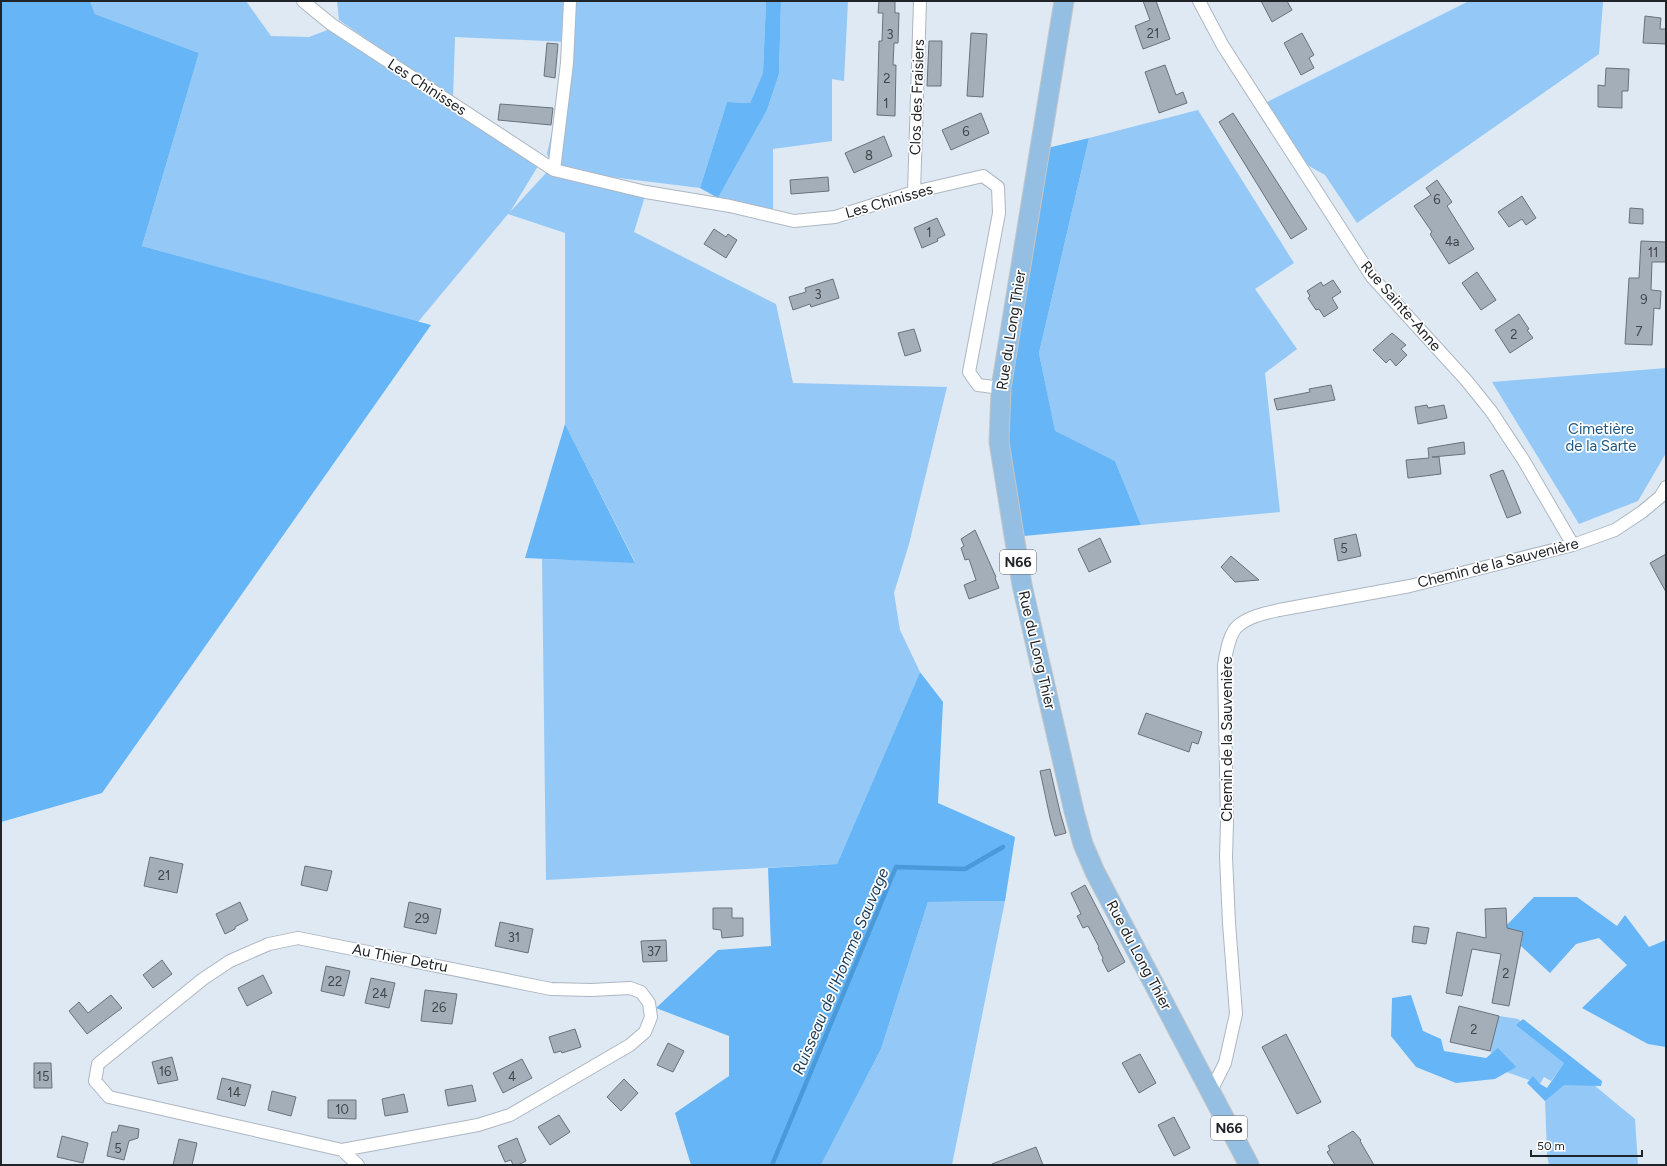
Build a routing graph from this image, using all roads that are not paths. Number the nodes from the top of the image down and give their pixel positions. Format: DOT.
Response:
graph roads {
  1 [pos="303,1"];
  2 [pos="570,1"];
  3 [pos="920,1"];
  4 [pos="1064,1"];
  5 [pos="1199,1"];
  6 [pos="554,170"];
  7 [pos="914,192"];
  8 [pos="1001,388"];
  9 [pos="1666,487"];
  10 [pos="1573,545"];
  11 [pos="1211,1091"];
  12 [pos="342,1150"];
  13 [pos="358,1165"];
  14 [pos="1249,1165"];
  1 -- 6 [label="street, Les Chinisses"];
  2 -- 6 [label="street"];
  3 -- 7 [label="street, Clos des Fraisiers"];
  4 -- 8 [label="main road, Rue du Long Thier / N66"];
  5 -- 10 [label="street, Rue Sainte-Anne"];
  6 -- 7 [label="street, Les Chinisses"];
  7 -- 8 [label="street, Les Chinisses"];
  8 -- 11 [label="main road, Rue du Long Thier / N66"];
  9 -- 10 [label="street, Chemin de la Sauvenière"];
  10 -- 11 [label="street, Chemin de la Sauvenière"];
  11 -- 14 [label="main road, Rue du Long Thier / N66"];
  12 -- 12 [label="street, Au Thier Detru"];
  12 -- 13 [label="street"];
}
